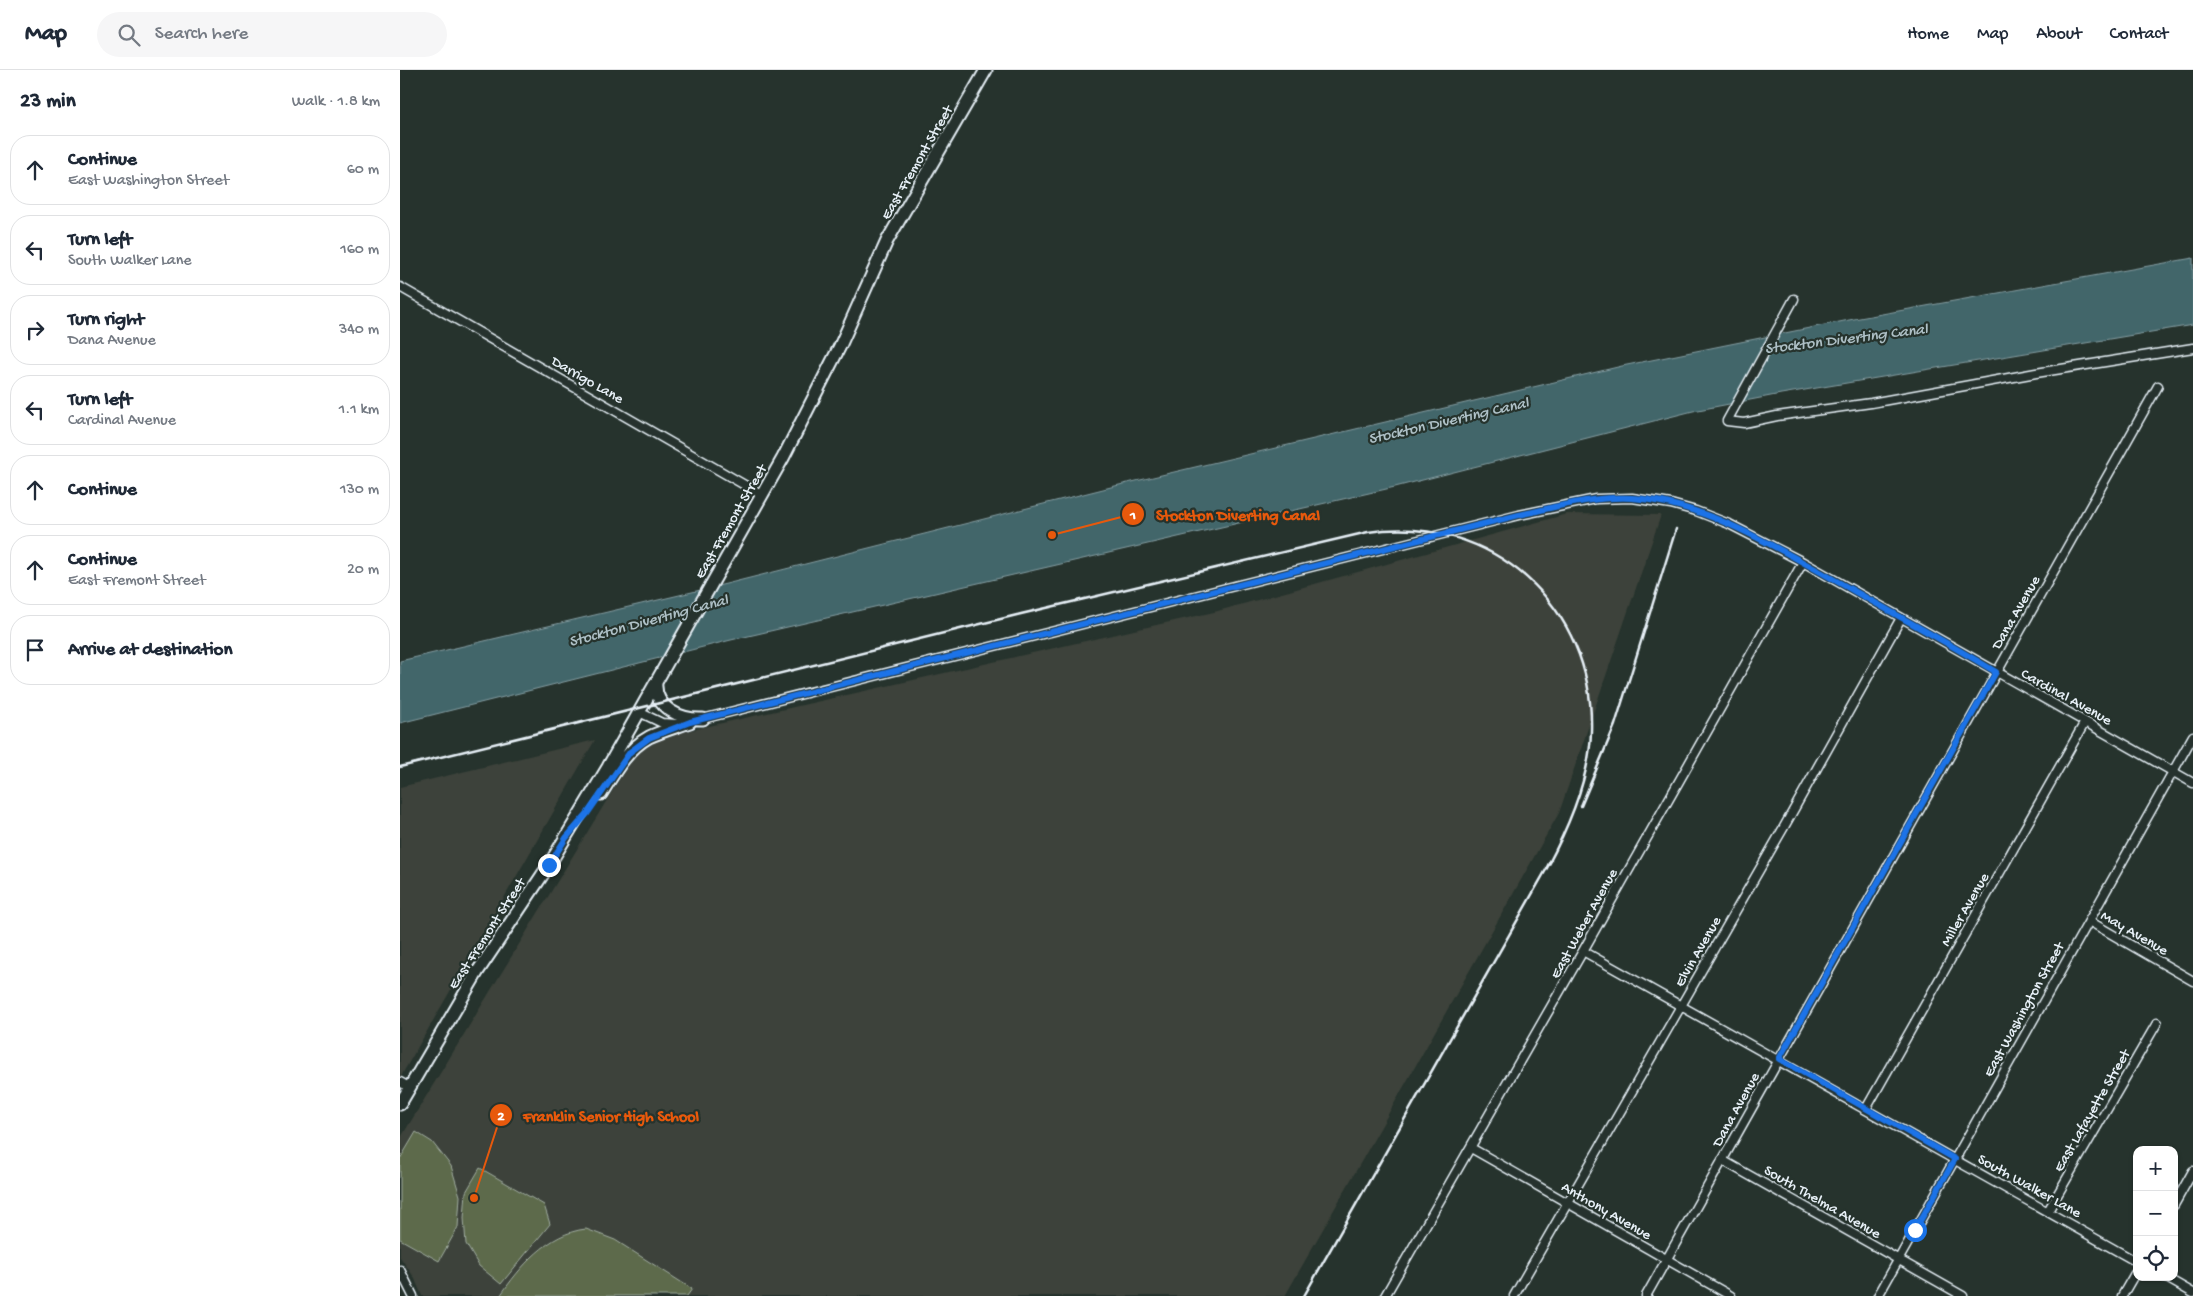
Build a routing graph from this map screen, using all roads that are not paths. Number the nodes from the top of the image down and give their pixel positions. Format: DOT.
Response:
graph roads {
  1 [pos="986,70"];
  2 [pos="400,287"];
  3 [pos="1794,299"];
  4 [pos="2193,348"];
  5 [pos="2158,386"];
  6 [pos="762,495"];
  7 [pos="1803,562"];
  8 [pos="1901,618"];
  9 [pos="1996,672"];
  10 [pos="658,678"];
  11 [pos="639,712"];
  12 [pos="703,719"];
  13 [pos="690,722"];
  14 [pos="2085,722"];
  15 [pos="2193,736"];
  16 [pos="2173,772"];
  17 [pos="2193,782"];
  18 [pos="566,838"];
  19 [pos="2089,921"];
  20 [pos="1584,951"];
  21 [pos="2193,981"];
  22 [pos="1682,1006"];
  23 [pos="2157,1023"];
  24 [pos="1779,1059"];
  25 [pos="404,1085"];
  26 [pos="400,1104"];
  27 [pos="1866,1109"];
  28 [pos="1471,1148"];
  29 [pos="1955,1159"];
  30 [pos="1722,1160"];
  31 [pos="2193,1171"];
  32 [pos="2178,1198"];
  33 [pos="1567,1203"];
  34 [pos="2048,1211"];
  35 [pos="1899,1258"];
  36 [pos="1666,1259"];
  37 [pos="2133,1260"];
  38 [pos="400,1270"];
  39 [pos="2133,1277"];
  40 [pos="2171,1281"];
  41 [pos="2193,1293"];
  42 [pos="413,1296"];
  43 [pos="1385,1296"];
  44 [pos="1514,1296"];
  45 [pos="1646,1296"];
  46 [pos="1731,1296"];
  47 [pos="1878,1296"];
  48 [pos="1963,1296"];
  49 [pos="2122,1296"];
  1 -- 6 [label="main road, East Fremont Street"];
  2 -- 6 [label="street, Darrigo Lane"];
  3 -- 4 [label="street"];
  5 -- 9 [label="street, Dana Avenue"];
  6 -- 10 [label="main road, East Fremont Street"];
  7 -- 8 [label="street, Cardinal Avenue"];
  7 -- 12 [label="street, Cardinal Avenue"];
  7 -- 20 [label="street, East Weber Avenue"];
  8 -- 9 [label="street, Cardinal Avenue"];
  8 -- 22 [label="street, Elvin Avenue"];
  9 -- 14 [label="street, Cardinal Avenue"];
  9 -- 24 [label="street, Dana Avenue"];
  10 -- 11 [label="main road, East Fremont Street"];
  10 -- 12 [label="main road"];
  11 -- 13 [label="street, Cardinal Avenue"];
  11 -- 18 [label="main road, East Fremont Street"];
  12 -- 13 [label="street, Cardinal Avenue"];
  13 -- 18 [label="main road"];
  14 -- 16 [label="street, Cardinal Avenue"];
  14 -- 27 [label="street, Miller Avenue"];
  15 -- 16 [label="street, East Washington Street"];
  16 -- 17 [label="street, Cardinal Avenue"];
  16 -- 19 [label="street, East Washington Street"];
  18 -- 25 [label="main road, East Fremont Street"];
  19 -- 21 [label="street, May Avenue"];
  19 -- 29 [label="street, East Washington Street"];
  20 -- 22 [label="street, South Walker Lane"];
  20 -- 28 [label="street, East Weber Avenue"];
  22 -- 24 [label="street, South Walker Lane"];
  22 -- 33 [label="street, Elvin Avenue"];
  23 -- 34 [label="street, East Lafayette Street"];
  24 -- 27 [label="street, South Walker Lane"];
  24 -- 30 [label="street, Dana Avenue"];
  25 -- 26 [label="main road, East Fremont Street"];
  27 -- 29 [label="street, South Walker Lane"];
  28 -- 33 [label="street, Anthony Avenue"];
  28 -- 43 [label="street, East Weber Avenue"];
  29 -- 34 [label="street, South Walker Lane"];
  29 -- 35 [label="street, East Washington Street"];
  30 -- 35 [label="street, South Thelma Avenue"];
  30 -- 36 [label="street, Dana Avenue"];
  31 -- 32 [label="street"];
  33 -- 36 [label="street, Anthony Avenue"];
  33 -- 44 [label="street, Elvin Avenue"];
  34 -- 37 [label="street, South Walker Lane"];
  35 -- 47 [label="street, East Washington Street"];
  35 -- 48 [label="street, South Thelma Avenue"];
  36 -- 45 [label="street, Dana Avenue"];
  36 -- 46 [label="street, Anthony Avenue"];
  38 -- 42 [label="street"];
  39 -- 49 [label="street"];
  40 -- 41 [label="street"];
}
